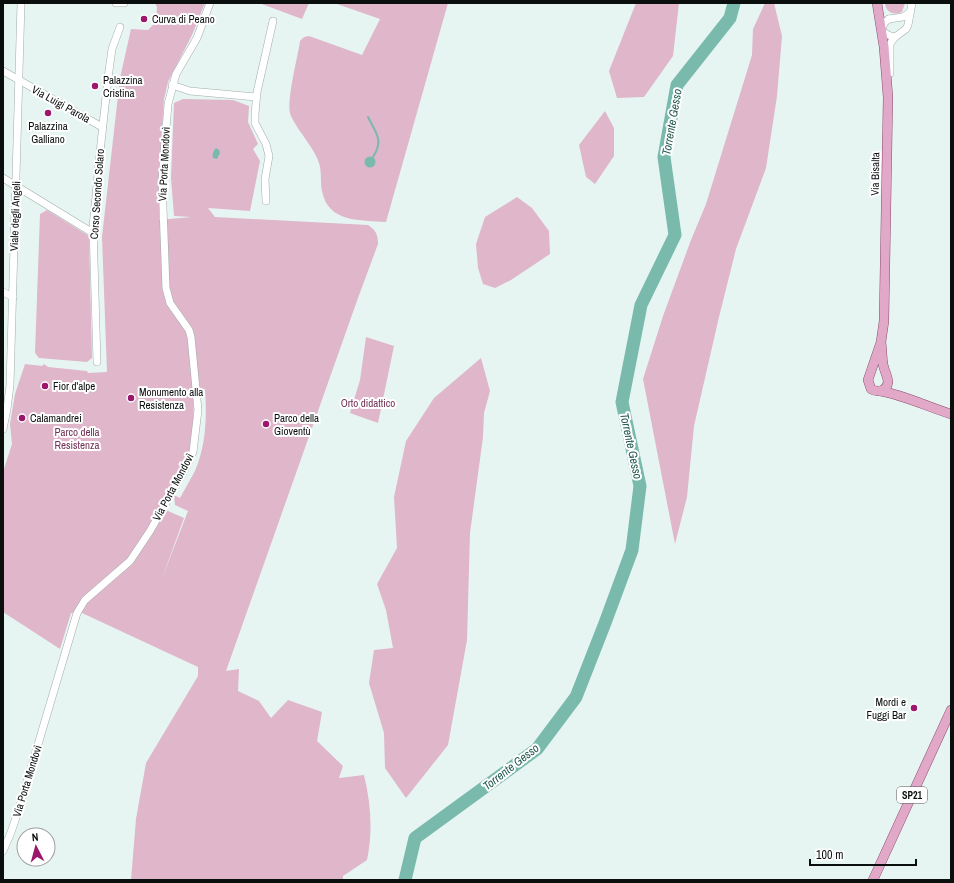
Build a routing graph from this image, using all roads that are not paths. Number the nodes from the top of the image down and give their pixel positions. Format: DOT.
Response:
graph roads {
  1 [pos="21,3"];
  2 [pos="116,3"];
  3 [pos="124,3"];
  4 [pos="210,3"];
  5 [pos="912,3"];
  6 [pos="877,4"];
  7 [pos="909,13"];
  8 [pos="889,20"];
  9 [pos="273,21"];
  10 [pos="120,27"];
  11 [pos="882,30"];
  12 [pos="895,37"];
  13 [pos="3,71"];
  14 [pos="19,80"];
  15 [pos="172,85"];
  16 [pos="256,97"];
  17 [pos="888,97"];
  18 [pos="102,127"];
  19 [pos="3,178"];
  20 [pos="16,186"];
  21 [pos="266,201"];
  22 [pos="93,233"];
  23 [pos="3,292"];
  24 [pos="12,297"];
  25 [pos="881,342"];
  26 [pos="97,362"];
  27 [pos="870,375"];
  28 [pos="887,376"];
  29 [pos="6,384"];
  30 [pos="880,391"];
  31 [pos="906,398"];
  32 [pos="951,414"];
  33 [pos="3,426"];
  34 [pos="951,710"];
  35 [pos="3,851"];
  36 [pos="873,880"];
  1 -- 14 [label="street, Viale degli Angeli"];
  2 -- 3 [label="street"];
  4 -- 15 [label="street, Via Porta Mondovì"];
  5 -- 7 [label="street, Via Bisalta"];
  6 -- 8 [label="street"];
  6 -- 11 [label="main road"];
  7 -- 8 [label="street"];
  7 -- 12 [label="street, Via Bisalta"];
  8 -- 11 [label="street"];
  9 -- 16 [label="street"];
  10 -- 18 [label="street, Corso Secondo Solaro"];
  11 -- 12 [label="street"];
  11 -- 17 [label="main road"];
  12 -- 17 [label="street, Via Bisalta"];
  13 -- 14 [label="street, Via Luigi Parola"];
  14 -- 18 [label="street, Via Luigi Parola"];
  14 -- 20 [label="street, Viale degli Angeli"];
  15 -- 16 [label="street"];
  15 -- 35 [label="street, Via Porta Mondovì"];
  16 -- 21 [label="street"];
  17 -- 25 [label="main road, Via Bisalta"];
  18 -- 22 [label="street, Corso Secondo Solaro"];
  19 -- 20 [label="street"];
  20 -- 22 [label="street"];
  20 -- 24 [label="street, Viale degli Angeli"];
  22 -- 26 [label="street, Corso Secondo Solaro"];
  23 -- 24 [label="street"];
  24 -- 29 [label="street, Viale degli Angeli"];
  25 -- 27 [label="main road, Via Bisalta"];
  25 -- 28 [label="main road, Via Bisalta"];
  27 -- 28 [label="main road"];
  27 -- 30 [label="main road"];
  28 -- 30 [label="main road"];
  28 -- 31 [label="main road"];
  29 -- 33 [label="street, Viale degli Angeli"];
  30 -- 31 [label="main road"];
  31 -- 32 [label="main road"];
  34 -- 36 [label="main road, SP21"];
}
